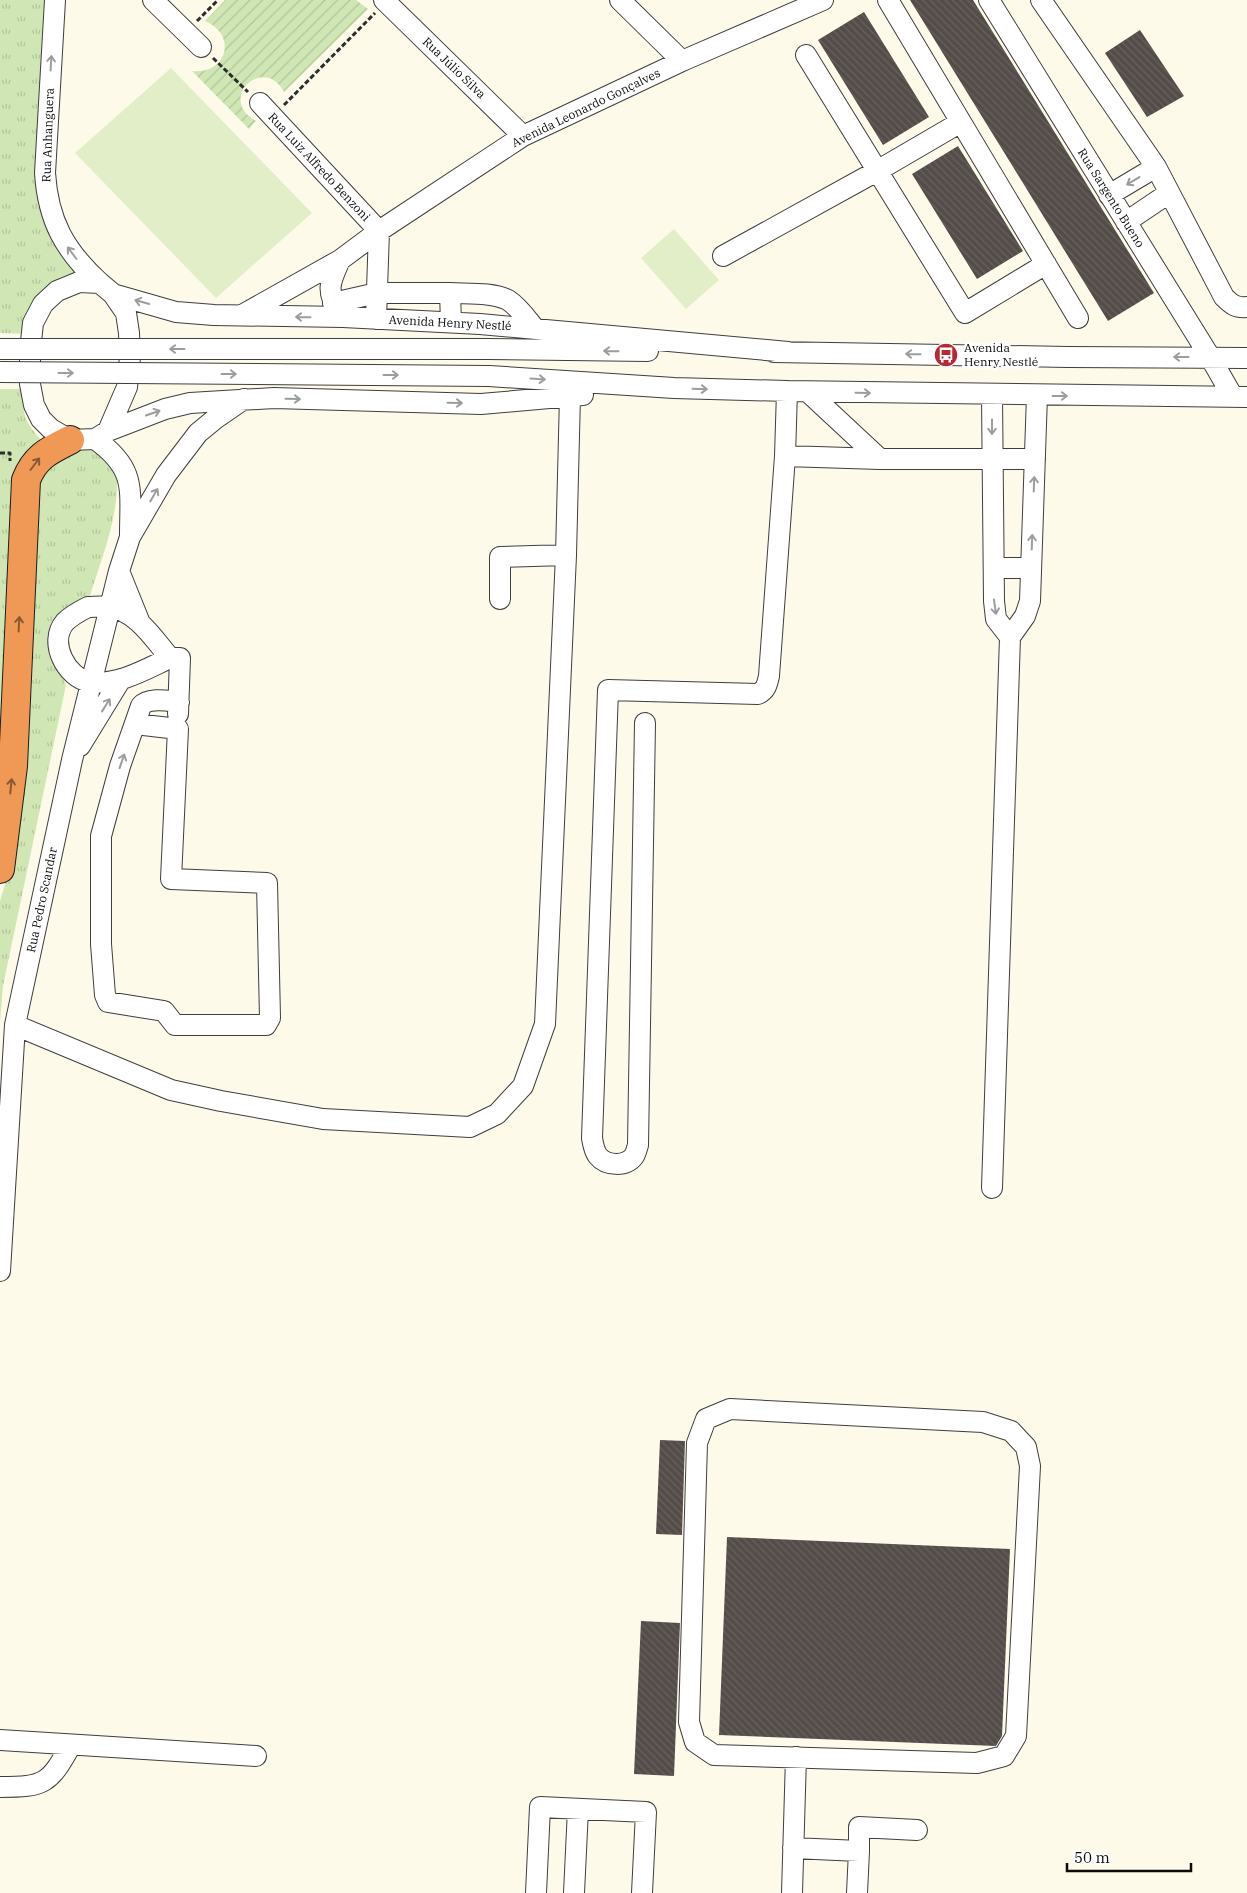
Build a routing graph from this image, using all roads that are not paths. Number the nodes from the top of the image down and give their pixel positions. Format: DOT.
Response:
graph roads {
  1 [pos="55,0"];
  2 [pos="152,0"];
  3 [pos="620,0"];
  4 [pos="823,0"];
  5 [pos="888,0"];
  6 [pos="989,0"];
  7 [pos="1041,0"];
  8 [pos="385,1"];
  9 [pos="201,47"];
  10 [pos="806,54"];
  11 [pos="682,61"];
  12 [pos="266,110"];
  13 [pos="961,122"];
  14 [pos="524,136"];
  15 [pos="1156,168"];
  16 [pos="877,171"];
  17 [pos="1169,193"];
  18 [pos="1110,195"];
  19 [pos="1126,222"];
  20 [pos="379,231"];
  21 [pos="722,256"];
  22 [pos="340,260"];
  23 [pos="1046,264"];
  24 [pos="107,289"];
  25 [pos="377,293"];
  26 [pos="450,293"];
  27 [pos="1247,307"];
  28 [pos="338,310"];
  29 [pos="241,316"];
  30 [pos="1078,318"];
  31 [pos="376,319"];
  32 [pos="450,322"];
  33 [pos="535,329"];
  34 [pos="0,349"];
  35 [pos="788,352"];
  36 [pos="1210,357"];
  37 [pos="1247,358"];
  38 [pos="0,372"];
  39 [pos="674,388"];
  40 [pos="787,391"];
  41 [pos="808,392"];
  42 [pos="992,395"];
  43 [pos="1037,395"];
  44 [pos="570,396"];
  45 [pos="1240,397"];
  46 [pos="244,399"];
  47 [pos="91,437"];
  48 [pos="785,456"];
  49 [pos="880,459"];
  50 [pos="992,459"];
  51 [pos="1034,459"];
  52 [pos="130,537"];
  53 [pos="566,555"];
  54 [pos="994,568"];
  55 [pos="1031,568"];
  56 [pos="119,570"];
  57 [pos="500,599"];
  58 [pos="109,606"];
  59 [pos="140,623"];
  60 [pos="1010,637"];
  61 [pos="170,658"];
  62 [pos="121,679"];
  63 [pos="90,682"];
  64 [pos="179,702"];
  65 [pos="645,722"];
  66 [pos="135,724"];
  67 [pos="178,729"];
  68 [pos="72,760"];
  69 [pos="0,869"];
  70 [pos="15,1025"];
  71 [pos="992,1188"];
  72 [pos="0,1271"];
  73 [pos="0,1740"];
  74 [pos="71,1745"];
  75 [pos="256,1756"];
  76 [pos="796,1757"];
  77 [pos="0,1787"];
  78 [pos="578,1809"];
  79 [pos="917,1830"];
  80 [pos="793,1848"];
  81 [pos="859,1851"];
  82 [pos="536,1893"];
  83 [pos="574,1893"];
  84 [pos="642,1893"];
  85 [pos="792,1893"];
  86 [pos="857,1893"];
  24 -- 1 [label="street, Rua Anhanguera, one-way"];
  2 -- 9 [label="street"];
  3 -- 11 [label="street"];
  4 -- 11 [label="street, Avenida Leonardo Gonçalves"];
  5 -- 13 [label="street"];
  6 -- 18 [label="street, Rua Sargento Bueno"];
  7 -- 15 [label="street"];
  8 -- 14 [label="street, Rua Júlio Silva"];
  10 -- 16 [label="street"];
  11 -- 14 [label="street, Avenida Leonardo Gonçalves"];
  12 -- 20 [label="street, Rua Luiz Alfredo Benzoni"];
  13 -- 16 [label="street"];
  13 -- 23 [label="street"];
  14 -- 20 [label="street, Avenida Leonardo Gonçalves"];
  15 -- 17 [label="street"];
  15 -- 18 [label="street, one-way"];
  16 -- 21 [label="street"];
  16 -- 23 [label="street"];
  17 -- 19 [label="street"];
  17 -- 27 [label="street"];
  18 -- 19 [label="street, Rua Sargento Bueno"];
  19 -- 36 [label="street, Rua Sargento Bueno"];
  20 -- 22 [label="street, Avenida Leonardo Gonçalves"];
  20 -- 25 [label="street"];
  22 -- 28 [label="street"];
  22 -- 29 [label="street, Avenida Leonardo Gonçalves"];
  23 -- 30 [label="street"];
  29 -- 24 [label="street, Avenida Henry Nestlé, one-way"];
  24 -- 47 [label="street"];
  24 -- 47 [label="street"];
  25 -- 26 [label="street"];
  25 -- 28 [label="street"];
  25 -- 31 [label="street"];
  26 -- 32 [label="street"];
  26 -- 33 [label="street"];
  28 -- 29 [label="street, Avenida Henry Nestlé, one-way"];
  28 -- 31 [label="street, Avenida Henry Nestlé"];
  31 -- 32 [label="street, Avenida Henry Nestlé"];
  32 -- 33 [label="street, Avenida Henry Nestlé"];
  33 -- 35 [label="street, Avenida Henry Nestlé"];
  35 -- 34 [label="street, Avenida Henry Nestlé, one-way, bridge"];
  36 -- 35 [label="street, Avenida Henry Nestlé, one-way"];
  36 -- 37 [label="street, Avenida Henry Nestlé"];
  36 -- 45 [label="street, Rua Sargento Bueno"];
  38 -- 39 [label="street, one-way, bridge"];
  39 -- 40 [label="street, one-way"];
  39 -- 44 [label="street"];
  40 -- 41 [label="street"];
  40 -- 48 [label="street"];
  41 -- 42 [label="street, one-way"];
  41 -- 49 [label="street"];
  42 -- 43 [label="street"];
  42 -- 50 [label="street, one-way"];
  43 -- 45 [label="street, one-way"];
  43 -- 51 [label="street"];
  46 -- 44 [label="street, one-way"];
  44 -- 53 [label="street"];
  47 -- 46 [label="street, one-way"];
  52 -- 46 [label="street, Rua Pedro Scandar, one-way"];
  47 -- 52 [label="street, Rua Pedro Scandar"];
  69 -- 47 [label="highway, one-way"];
  48 -- 49 [label="street"];
  48 -- 65 [label="street"];
  49 -- 50 [label="street"];
  50 -- 51 [label="street"];
  50 -- 54 [label="street"];
  55 -- 51 [label="street, one-way"];
  52 -- 56 [label="street, Rua Pedro Scandar"];
  53 -- 57 [label="street"];
  53 -- 70 [label="street"];
  54 -- 55 [label="street"];
  54 -- 60 [label="street, one-way"];
  55 -- 60 [label="street"];
  56 -- 58 [label="street, Rua Pedro Scandar"];
  56 -- 59 [label="street"];
  58 -- 59 [label="street"];
  58 -- 63 [label="street, Rua Pedro Scandar"];
  58 -- 63 [label="street"];
  59 -- 61 [label="street"];
  60 -- 71 [label="street"];
  61 -- 62 [label="street"];
  61 -- 64 [label="street"];
  62 -- 63 [label="street"];
  68 -- 62 [label="street, one-way"];
  63 -- 68 [label="street, Rua Pedro Scandar"];
  64 -- 66 [label="street"];
  64 -- 67 [label="street"];
  66 -- 67 [label="street"];
  67 -- 66 [label="street, one-way"];
  68 -- 70 [label="street, Rua Pedro Scandar"];
  70 -- 72 [label="street, Rua Pedro Scandar"];
  73 -- 74 [label="street"];
  74 -- 75 [label="street"];
  74 -- 77 [label="street"];
  76 -- 76 [label="street"];
  76 -- 80 [label="street"];
  78 -- 82 [label="street"];
  78 -- 83 [label="street"];
  78 -- 84 [label="street"];
  79 -- 81 [label="street"];
  80 -- 81 [label="street"];
  80 -- 85 [label="street"];
  81 -- 86 [label="street"];
}
